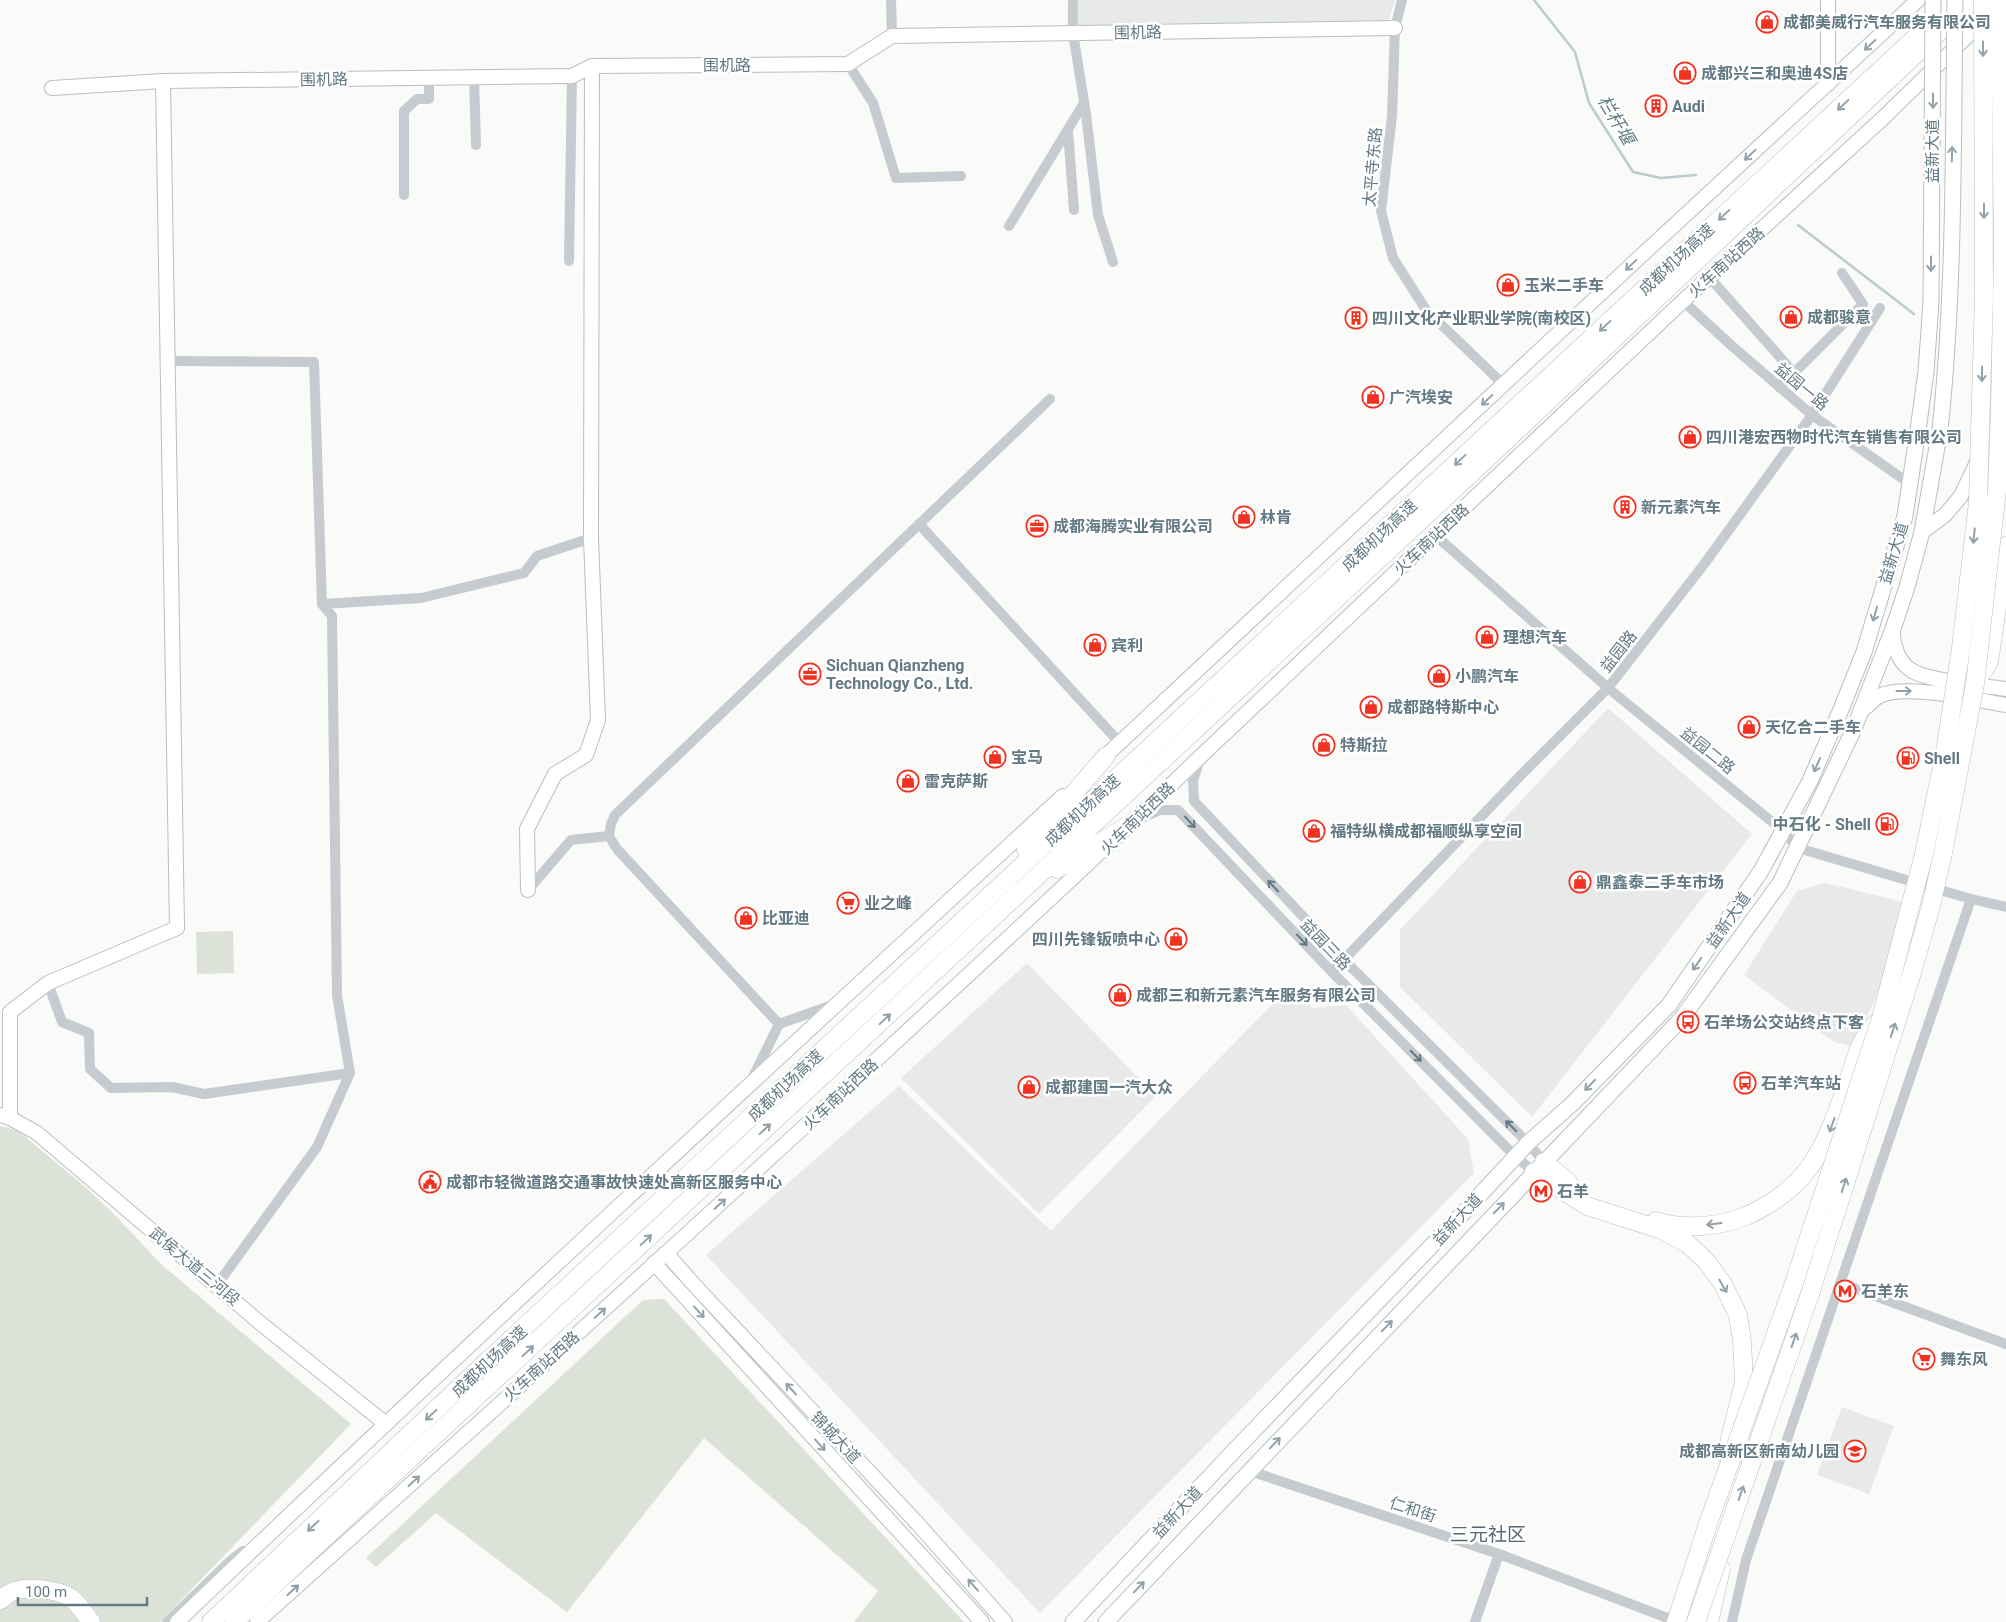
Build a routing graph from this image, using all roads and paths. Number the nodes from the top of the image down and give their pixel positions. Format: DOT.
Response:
graph roads {
  1 [pos="891,0"];
  2 [pos="1073,0"];
  3 [pos="1402,0"];
  4 [pos="1828,0"];
  5 [pos="1918,0"];
  6 [pos="1933,0"];
  7 [pos="1955,0"];
  8 [pos="1973,0"];
  9 [pos="1983,0"];
  10 [pos="2002,0"];
  11 [pos="1395,28"];
  12 [pos="2006,31"];
  13 [pos="1073,33"];
  14 [pos="892,36"];
  15 [pos="2006,49"];
  16 [pos="848,64"];
  17 [pos="592,66"];
  18 [pos="572,76"];
  19 [pos="474,77"];
  20 [pos="429,78"];
  21 [pos="163,81"];
  22 [pos="1828,84"];
  23 [pos="52,88"];
  24 [pos="1084,103"];
  25 [pos="1068,131"];
  26 [pos="476,144"];
  27 [pos="961,176"];
  28 [pos="404,195"];
  29 [pos="1074,210"];
  30 [pos="1009,226"];
  31 [pos="2003,253"];
  32 [pos="569,261"];
  33 [pos="1113,262"];
  34 [pos="1842,274"];
  35 [pos="1710,278"];
  36 [pos="2006,284"];
  37 [pos="1683,301"];
  38 [pos="1880,308"];
  39 [pos="167,360"];
  40 [pos="2006,362"];
  41 [pos="1794,373"];
  42 [pos="1504,384"];
  43 [pos="1778,386"];
  44 [pos="1050,399"];
  45 [pos="1812,415"];
  46 [pos="1910,484"];
  47 [pos="919,524"];
  48 [pos="1922,532"];
  49 [pos="1436,535"];
  50 [pos="591,538"];
  51 [pos="2006,546"];
  52 [pos="322,604"];
  53 [pos="1893,629"];
  54 [pos="1975,684"];
  55 [pos="1608,688"];
  56 [pos="2006,689"];
  57 [pos="2006,705"];
  58 [pos="1861,711"];
  59 [pos="1120,743"];
  60 [pos="1202,754"];
  61 [pos="1106,756"];
  62 [pos="1132,823"];
  63 [pos="1782,830"];
  64 [pos="609,836"];
  65 [pos="1798,848"];
  66 [pos="1025,889"];
  67 [pos="528,890"];
  68 [pos="1971,900"];
  69 [pos="2006,907"];
  70 [pos="971,913"];
  71 [pos="1344,960"];
  72 [pos="1332,972"];
  73 [pos="48,983"];
  74 [pos="838,1003"];
  75 [pos="1881,1018"];
  76 [pos="779,1024"];
  77 [pos="350,1072"];
  78 [pos="749,1085"];
  79 [pos="5,1116"];
  80 [pos="1528,1143"];
  81 [pos="1515,1156"];
  82 [pos="1539,1167"];
  83 [pos="1663,1227"];
  84 [pos="666,1253"];
  85 [pos="654,1263"];
  86 [pos="687,1277"];
  87 [pos="1840,1283"];
  88 [pos="217,1285"];
  89 [pos="676,1287"];
  90 [pos="2006,1344"];
  91 [pos="386,1424"];
  92 [pos="1250,1470"];
  93 [pos="1709,1522"];
  94 [pos="280,1524"];
  95 [pos="1729,1528"];
  96 [pos="1499,1554"];
  97 [pos="0,1600"];
  98 [pos="91,1622"];
  99 [pos="167,1622"];
  100 [pos="178,1622"];
  101 [pos="211,1622"];
  102 [pos="234,1622"];
  103 [pos="257,1622"];
  104 [pos="982,1622"];
  105 [pos="1005,1622"];
  106 [pos="1073,1622"];
  107 [pos="1106,1622"];
  108 [pos="1475,1622"];
  109 [pos="1677,1622"];
  110 [pos="1696,1622"];
  111 [pos="1709,1622"];
  112 [pos="1732,1622"];
  1 -- 14 [label="street"];
  2 -- 13 [label="street"];
  3 -- 11 [label="street, 太平寺东路"];
  4 -- 22 [label="main road"];
  5 -- 22 [label="main road, one-way"];
  6 -- 46 [label="main road, 益新大道, one-way, bridge"];
  48 -- 7 [label="main road, 益新大道, one-way, bridge"];
  7 -- 70 [label="highway, 成都机场高速, one-way"];
  8 -- 66 [label="highway, 成都机场高速"];
  9 -- 75 [label="highway, one-way, bridge"];
  10 -- 31 [label="highway, bridge"];
  10 -- 35 [label="main road, 火车南站西路"];
  11 -- 13 [label="main road, 围机路"];
  11 -- 42 [label="street, 太平寺东路"];
  12 -- 15 [label="main road"];
  13 -- 14 [label="main road, 围机路"];
  13 -- 24 [label="street"];
  14 -- 16 [label="main road"];
  16 -- 17 [label="main road, 围机路"];
  16 -- 27 [label="street"];
  17 -- 18 [label="main road, 围机路"];
  17 -- 50 [label="main road"];
  18 -- 19 [label="main road, 围机路"];
  18 -- 32 [label="street"];
  19 -- 20 [label="main road, 围机路"];
  19 -- 26 [label="street"];
  20 -- 21 [label="main road, 围机路"];
  20 -- 28 [label="street"];
  21 -- 23 [label="main road, 围机路"];
  21 -- 39 [label="main road"];
  22 -- 42 [label="main road, one-way"];
  24 -- 25 [label="street"];
  24 -- 33 [label="street"];
  25 -- 29 [label="street"];
  25 -- 30 [label="street"];
  31 -- 36 [label="highway, bridge"];
  31 -- 54 [label="highway, bridge"];
  34 -- 41 [label="street"];
  35 -- 37 [label="main road, 火车南站西路"];
  35 -- 41 [label="street"];
  37 -- 43 [label="street, 益园一路"];
  37 -- 49 [label="main road, 火车南站西路"];
  38 -- 45 [label="street, 益园路"];
  39 -- 52 [label="street"];
  39 -- 73 [label="main road"];
  40 -- 48 [label="main road"];
  41 -- 43 [label="street"];
  42 -- 59 [label="main road, one-way"];
  43 -- 45 [label="street, 益园一路"];
  44 -- 47 [label="street"];
  45 -- 46 [label="street, 益园一路"];
  45 -- 55 [label="street, 益园路"];
  46 -- 63 [label="main road, 益新大道, one-way"];
  47 -- 59 [label="street"];
  47 -- 64 [label="street"];
  48 -- 53 [label="main road, 益新大道"];
  49 -- 55 [label="street, 益园二路"];
  49 -- 60 [label="main road, 火车南站西路"];
  50 -- 52 [label="street"];
  50 -- 67 [label="main road"];
  51 -- 54 [label="highway"];
  52 -- 77 [label="street"];
  53 -- 56 [label="main road"];
  53 -- 58 [label="main road, 益新大道"];
  95 -- 54 [label="highway, one-way, bridge"];
  55 -- 63 [label="street, 益园二路"];
  55 -- 71 [label="street, 益园路"];
  58 -- 57 [label="main road, one-way"];
  58 -- 65 [label="main road, 益新大道"];
  59 -- 61 [label="main road"];
  60 -- 62 [label="main road, 火车南站西路"];
  71 -- 60 [label="street, 益园三路, one-way"];
  61 -- 70 [label="highway"];
  61 -- 74 [label="main road"];
  62 -- 66 [label="highway"];
  62 -- 72 [label="street, 益园三路, one-way"];
  84 -- 62 [label="main road, 火车南站西路, one-way"];
  63 -- 65 [label="street, 益园二路"];
  63 -- 80 [label="main road, 益新大道, one-way"];
  64 -- 67 [label="street"];
  64 -- 76 [label="street"];
  65 -- 68 [label="street"];
  65 -- 82 [label="main road, 益新大道"];
  102 -- 66 [label="highway, 成都机场高速, one-way"];
  68 -- 69 [label="street"];
  68 -- 87 [label="street"];
  70 -- 101 [label="highway, 成都机场高速, one-way"];
  71 -- 72 [label="street, 益园路"];
  80 -- 71 [label="street, 益园三路, one-way"];
  72 -- 81 [label="street, 益园三路, one-way"];
  73 -- 77 [label="street"];
  73 -- 79 [label="main road"];
  74 -- 76 [label="street"];
  74 -- 78 [label="main road"];
  75 -- 83 [label="highway, one-way"];
  75 -- 93 [label="highway, bridge"];
  76 -- 78 [label="street"];
  77 -- 88 [label="street"];
  78 -- 91 [label="main road"];
  79 -- 88 [label="main road, 武侯大道三河段"];
  80 -- 81 [label="main road, 益新大道"];
  80 -- 82 [label="street, 益园三路"];
  81 -- 82 [label="street, 益园三路"];
  81 -- 106 [label="main road, 益新大道"];
  82 -- 83 [label="highway"];
  92 -- 82 [label="main road, 益新大道, one-way"];
  83 -- 93 [label="highway, one-way, bridge"];
  84 -- 85 [label="main road, 火车南站西路"];
  84 -- 86 [label="main road, 锦城大道"];
  85 -- 89 [label="main road"];
  103 -- 85 [label="main road, 火车南站西路, one-way"];
  86 -- 89 [label="main road"];
  105 -- 86 [label="main road, 锦城大道, one-way"];
  87 -- 90 [label="street"];
  87 -- 112 [label="street"];
  88 -- 91 [label="main road, 武侯大道三河段"];
  89 -- 104 [label="main road, one-way"];
  91 -- 94 [label="main road"];
  92 -- 96 [label="street, 仁和街"];
  107 -- 92 [label="main road, 益新大道, one-way"];
  93 -- 109 [label="highway, bridge"];
  94 -- 99 [label="street"];
  94 -- 100 [label="main road"];
  95 -- 110 [label="highway, bridge"];
  95 -- 111 [label="highway, bridge"];
  96 -- 108 [label="street"];
  96 -- 109 [label="street, 仁和街"];
  97 -- 98 [label="highway"];
}
